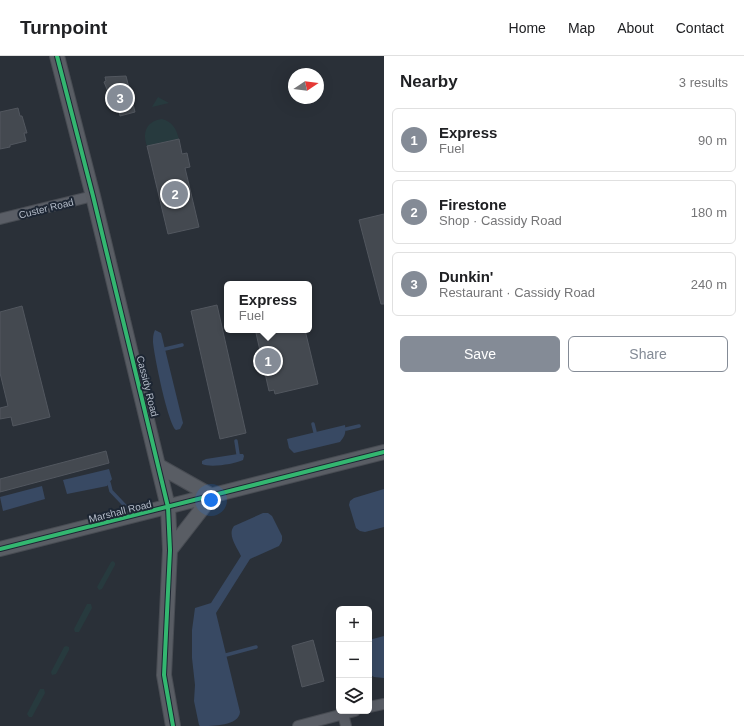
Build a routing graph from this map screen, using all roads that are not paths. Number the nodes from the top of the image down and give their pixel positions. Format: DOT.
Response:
graph roads {
  1 [pos="57,56"];
  2 [pos="93,196"];
  3 [pos="0,219"];
  4 [pos="384,452"];
  5 [pos="159,466"];
  6 [pos="212,496"];
  7 [pos="168,507"];
  8 [pos="0,550"];
  9 [pos="170,550"];
  10 [pos="384,704"];
  11 [pos="372,707"];
  12 [pos="343,714"];
  13 [pos="173,726"];
  14 [pos="298,726"];
  15 [pos="346,726"];
  1 -- 2 [label="street, Cassidy Road"];
  2 -- 3 [label="street, Custer Road"];
  2 -- 5 [label="street, Cassidy Road"];
  4 -- 6 [label="street, Marshall Road"];
  5 -- 6 [label="street"];
  5 -- 7 [label="street, Cassidy Road"];
  6 -- 7 [label="street, Marshall Road"];
  6 -- 9 [label="street"];
  7 -- 8 [label="street, Marshall Road"];
  7 -- 9 [label="street, Cassidy Road"];
  9 -- 13 [label="street, Cassidy Road"];
  10 -- 11 [label="street"];
  12 -- 14 [label="street"];
  12 -- 15 [label="street"];
}
